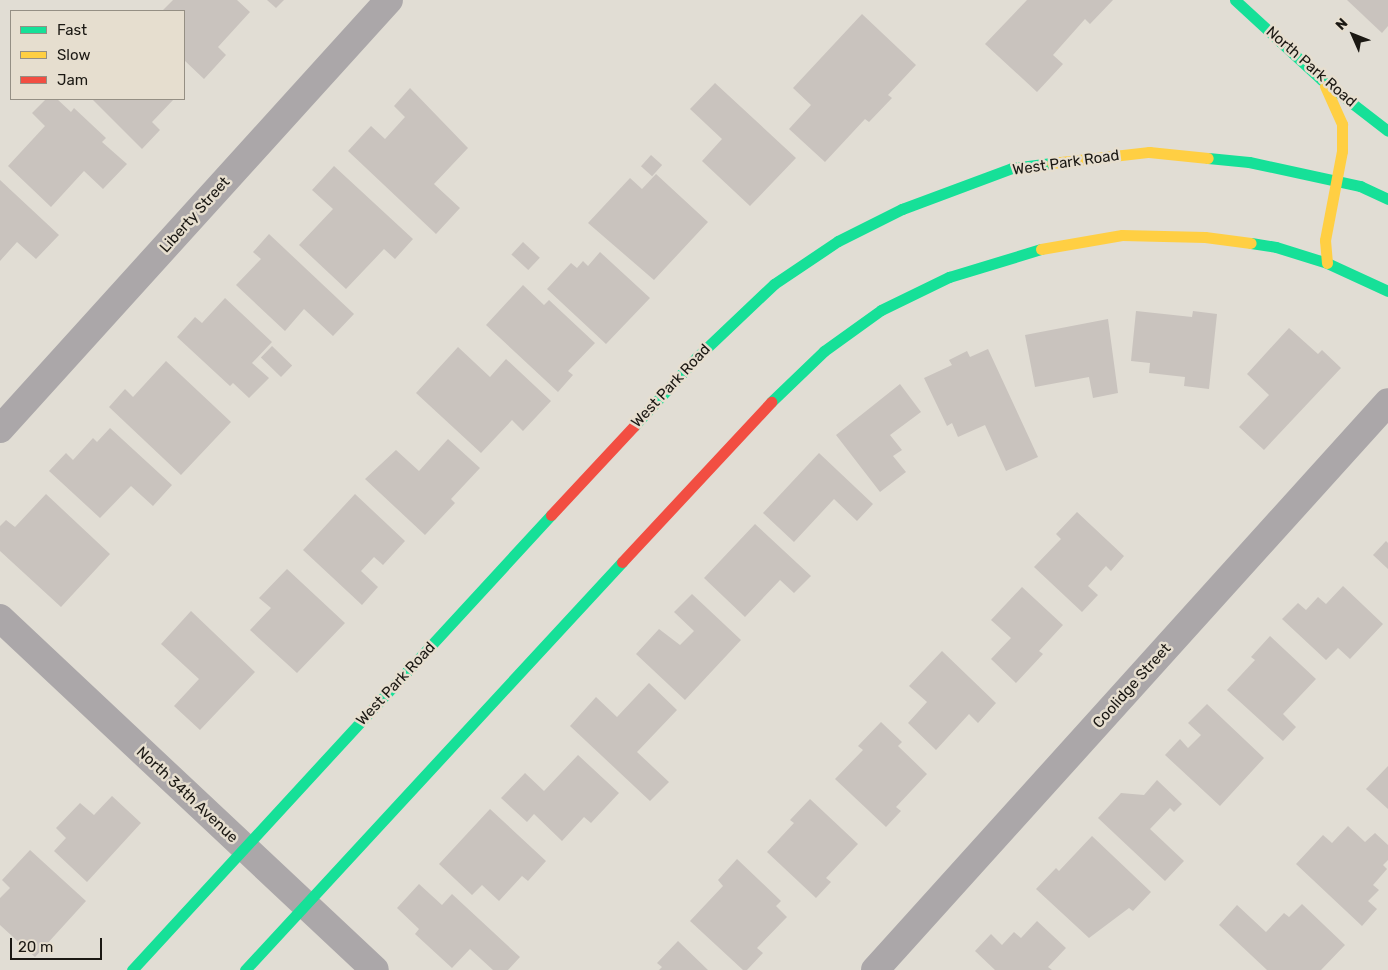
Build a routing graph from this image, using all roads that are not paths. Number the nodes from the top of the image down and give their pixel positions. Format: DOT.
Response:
graph roads {
  1 [pos="389,0"];
  2 [pos="1235,0"];
  3 [pos="1322,80"];
  4 [pos="1388,131"];
  5 [pos="1336,181"];
  6 [pos="1388,199"];
  7 [pos="1327,263"];
  8 [pos="1388,291"];
  9 [pos="1388,402"];
  10 [pos="0,429"];
  11 [pos="0,618"];
  12 [pos="244,849"];
  13 [pos="305,906"];
  14 [pos="132,970"];
  15 [pos="245,970"];
  16 [pos="374,970"];
  17 [pos="875,970"];
  1 -- 10 [label="street, Liberty Street"];
  2 -- 3 [label="street, North Park Road"];
  3 -- 4 [label="street, North Park Road"];
  3 -- 5 [label="street"];
  5 -- 6 [label="street, West Park Road"];
  5 -- 7 [label="street"];
  5 -- 12 [label="street, West Park Road"];
  7 -- 8 [label="street"];
  7 -- 13 [label="street"];
  9 -- 17 [label="street, Coolidge Street"];
  11 -- 12 [label="street, North 34th Avenue"];
  12 -- 13 [label="street, North 34th Avenue"];
  12 -- 14 [label="street, West Park Road"];
  13 -- 15 [label="street"];
  13 -- 16 [label="street, North 34th Avenue"];
}
